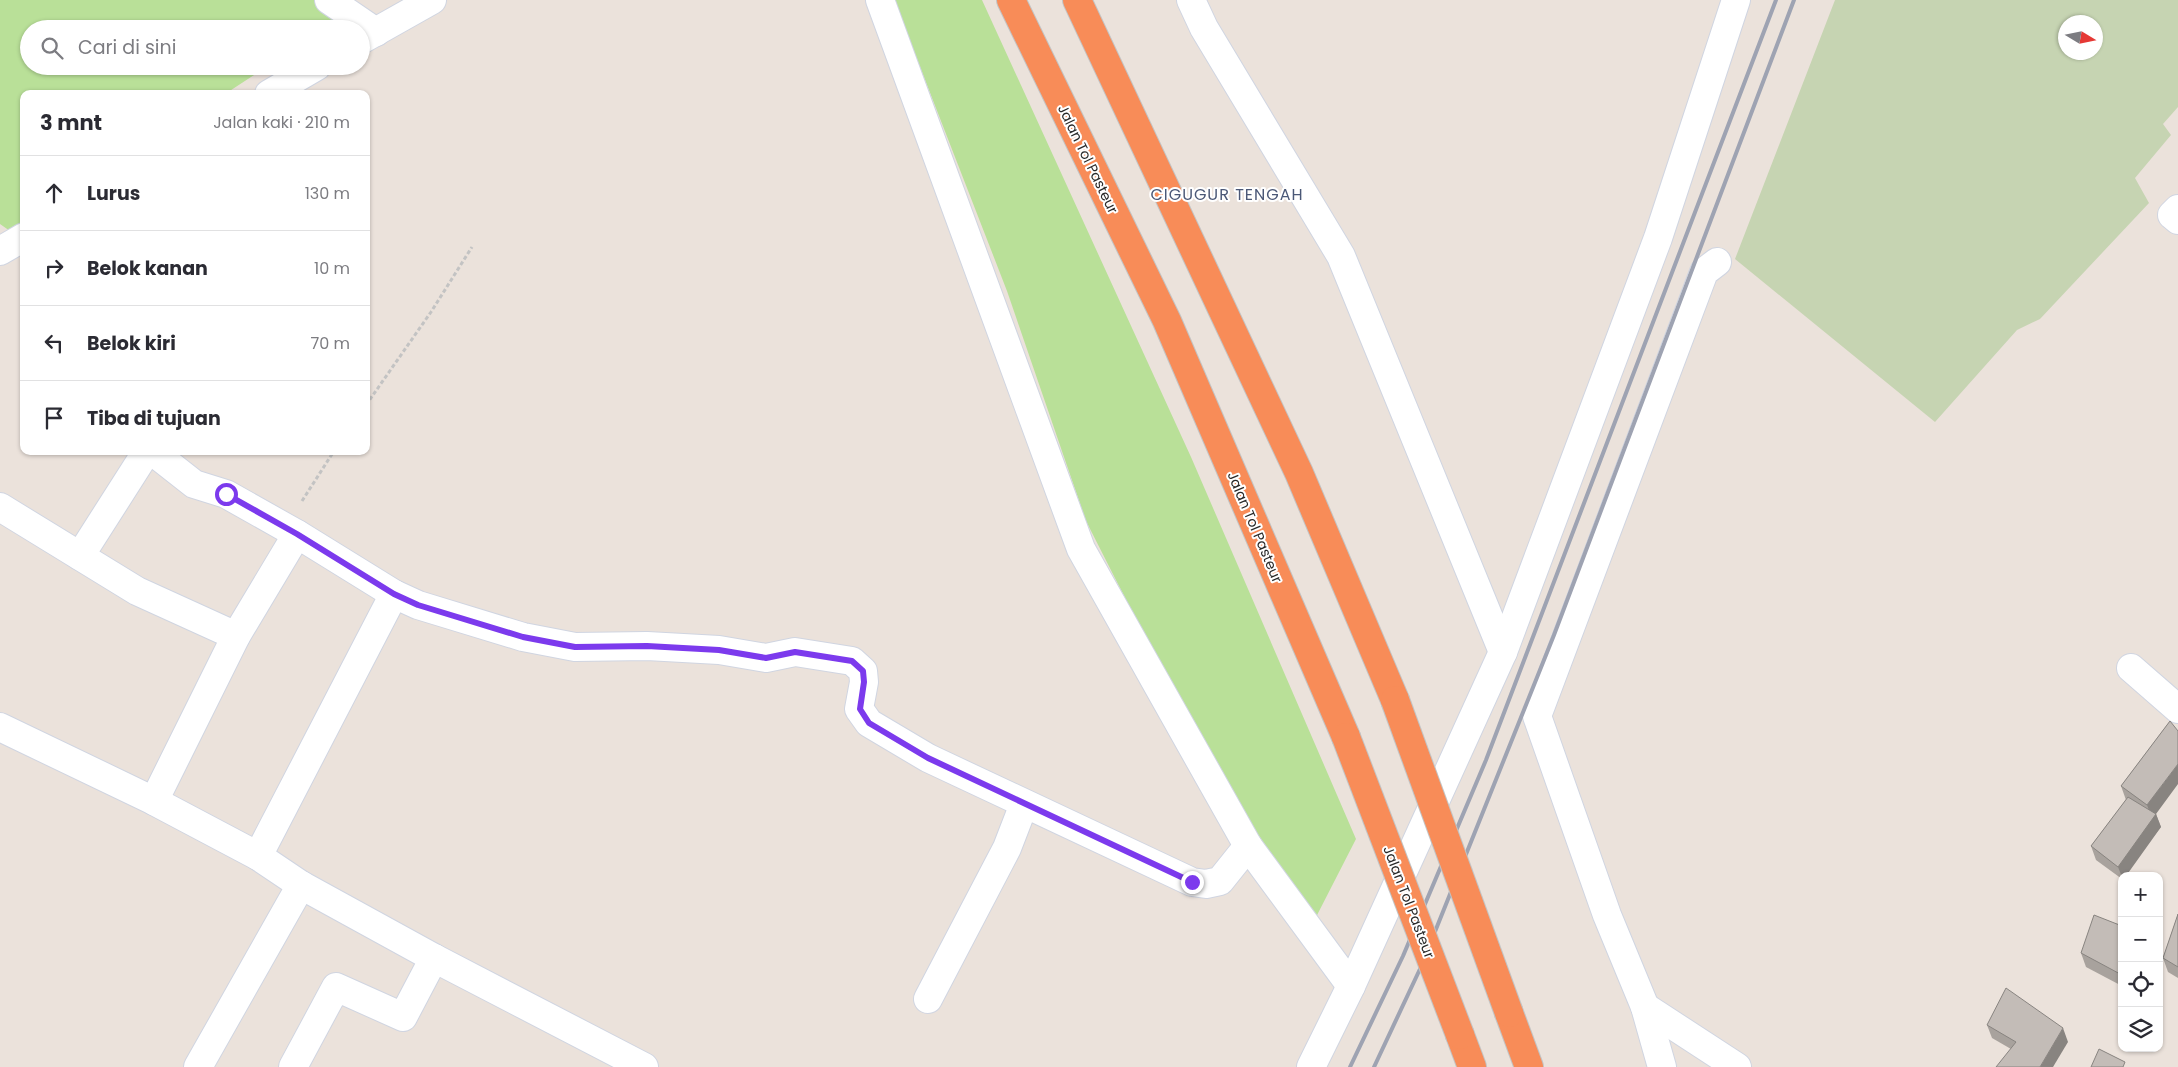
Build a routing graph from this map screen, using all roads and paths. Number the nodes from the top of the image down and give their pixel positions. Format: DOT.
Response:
graph roads {
  1 [pos="329,0"];
  2 [pos="432,0"];
  3 [pos="880,0"];
  4 [pos="1011,0"];
  5 [pos="1077,0"];
  6 [pos="1191,0"];
  7 [pos="1736,0"];
  8 [pos="351,20"];
  9 [pos="370,35"];
  10 [pos="301,75"];
  11 [pos="276,90"];
  12 [pos="2178,209"];
  13 [pos="2178,220"];
  14 [pos="20,239"];
  15 [pos="472,247"];
  16 [pos="0,251"];
  17 [pos="1717,262"];
  18 [pos="370,399"];
  19 [pos="144,455"];
  20 [pos="157,455"];
  21 [pos="332,455"];
  22 [pos="0,507"];
  23 [pos="292,531"];
  24 [pos="80,556"];
  25 [pos="394,594"];
  26 [pos="236,636"];
  27 [pos="1503,652"];
  28 [pos="2131,668"];
  29 [pos="2178,709"];
  30 [pos="0,727"];
  31 [pos="154,801"];
  32 [pos="1024,804"];
  33 [pos="1248,846"];
  34 [pos="258,856"];
  35 [pos="301,885"];
  36 [pos="434,958"];
  37 [pos="1351,986"];
  38 [pos="928,999"];
  39 [pos="1645,1007"];
  40 [pos="630,1064"];
  41 [pos="198,1067"];
  42 [pos="293,1067"];
  43 [pos="1311,1067"];
  44 [pos="1472,1067"];
  45 [pos="1529,1067"];
  46 [pos="1662,1067"];
  47 [pos="1737,1067"];
  1 -- 8 [label="street"];
  2 -- 9 [label="street"];
  3 -- 33 [label="street"];
  4 -- 44 [label="highway, Jalan Tol Pasteur, bridge"];
  5 -- 45 [label="highway, bridge"];
  6 -- 27 [label="street"];
  7 -- 27 [label="street"];
  10 -- 11 [label="street"];
  12 -- 13 [label="street"];
  14 -- 16 [label="street"];
  15 -- 18 [label="path"];
  17 -- 39 [label="street"];
  19 -- 24 [label="street"];
  20 -- 23 [label="street"];
  21 -- 23 [label="path"];
  22 -- 24 [label="street"];
  23 -- 25 [label="street"];
  23 -- 26 [label="street"];
  24 -- 26 [label="street"];
  25 -- 32 [label="street"];
  25 -- 34 [label="street"];
  26 -- 31 [label="street"];
  27 -- 37 [label="street"];
  28 -- 29 [label="street"];
  30 -- 31 [label="street"];
  31 -- 34 [label="street"];
  32 -- 33 [label="street"];
  32 -- 38 [label="street"];
  33 -- 37 [label="street"];
  34 -- 35 [label="street"];
  35 -- 36 [label="street"];
  35 -- 41 [label="street"];
  36 -- 40 [label="street"];
  36 -- 42 [label="street"];
  37 -- 43 [label="street"];
  39 -- 46 [label="street"];
  39 -- 47 [label="street"];
}
